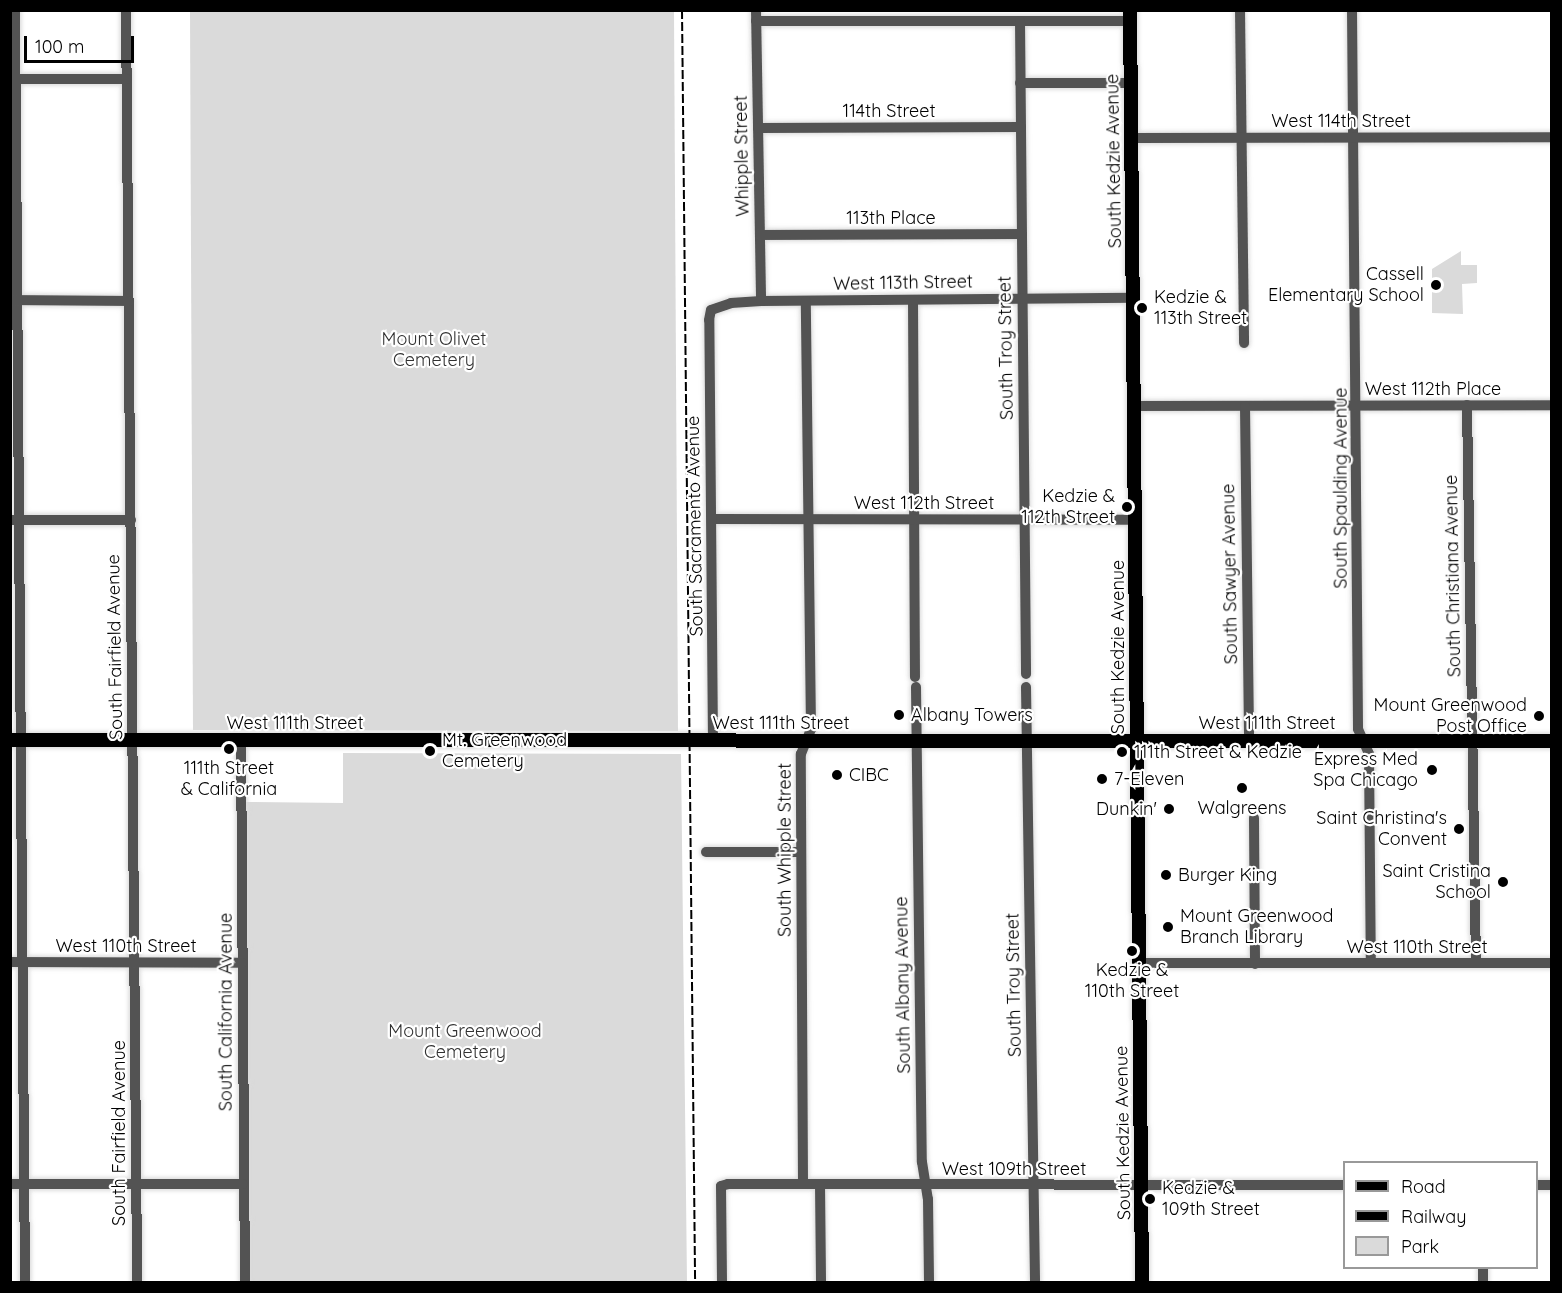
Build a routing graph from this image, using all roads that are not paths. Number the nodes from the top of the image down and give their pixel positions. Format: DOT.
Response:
graph roads {
  1 [pos="15,10"];
  2 [pos="126,10"];
  3 [pos="1240,10"];
  4 [pos="1352,10"];
  5 [pos="756,16"];
  6 [pos="860,16"];
  7 [pos="962,16"];
  8 [pos="1131,16"];
  9 [pos="1020,21"];
  10 [pos="13,79"];
  11 [pos="127,80"];
  12 [pos="1020,83"];
  13 [pos="1131,83"];
  14 [pos="1021,127"];
  15 [pos="758,128"];
  16 [pos="1353,137"];
  17 [pos="1551,137"];
  18 [pos="1132,138"];
  19 [pos="1241,138"];
  20 [pos="1022,234"];
  21 [pos="760,235"];
  22 [pos="1133,298"];
  23 [pos="1022,299"];
  24 [pos="14,300"];
  25 [pos="913,300"];
  26 [pos="129,301"];
  27 [pos="761,301"];
  28 [pos="806,301"];
  29 [pos="711,310"];
  30 [pos="1244,344"];
  31 [pos="1467,405"];
  32 [pos="1551,405"];
  33 [pos="1134,406"];
  34 [pos="1245,406"];
  35 [pos="1357,406"];
  36 [pos="712,519"];
  37 [pos="808,519"];
  38 [pos="914,519"];
  39 [pos="15,520"];
  40 [pos="131,520"];
  41 [pos="1025,520"];
  42 [pos="1135,520"];
  43 [pos="1026,674"];
  44 [pos="1026,687"];
  45 [pos="16,740"];
  46 [pos="133,741"];
  47 [pos="241,741"];
  48 [pos="806,741"];
  49 [pos="916,741"];
  50 [pos="1249,741"];
  51 [pos="1363,741"];
  52 [pos="1473,741"];
  53 [pos="1551,741"];
  54 [pos="713,742"];
  55 [pos="1027,742"];
  56 [pos="1137,742"];
  57 [pos="1254,818"];
  58 [pos="706,852"];
  59 [pos="800,852"];
  60 [pos="10,962"];
  61 [pos="22,962"];
  62 [pos="134,963"];
  63 [pos="242,963"];
  64 [pos="1139,963"];
  65 [pos="1371,963"];
  66 [pos="1476,963"];
  67 [pos="1551,963"];
  68 [pos="1255,964"];
  69 [pos="10,1184"];
  70 [pos="25,1184"];
  71 [pos="136,1184"];
  72 [pos="243,1184"];
  73 [pos="803,1184"];
  74 [pos="820,1184"];
  75 [pos="926,1185"];
  76 [pos="1034,1185"];
  77 [pos="1141,1185"];
  78 [pos="1343,1185"];
  79 [pos="25,1282"];
  80 [pos="136,1282"];
  81 [pos="244,1282"];
  82 [pos="722,1282"];
  83 [pos="821,1282"];
  84 [pos="929,1282"];
  85 [pos="1035,1282"];
  86 [pos="1142,1282"];
  1 -- 10 [label="street"];
  2 -- 11 [label="street, South Fairfield Avenue"];
  3 -- 19 [label="street"];
  4 -- 16 [label="street, South Spaulding Avenue"];
  5 -- 6 [label="street"];
  5 -- 15 [label="street, Whipple Street"];
  6 -- 7 [label="street"];
  7 -- 9 [label="street"];
  8 -- 9 [label="street"];
  8 -- 13 [label="main road, South Kedzie Avenue"];
  9 -- 12 [label="street, South Troy Street"];
  10 -- 11 [label="street"];
  10 -- 24 [label="street"];
  11 -- 26 [label="street, South Fairfield Avenue"];
  12 -- 13 [label="street"];
  12 -- 14 [label="street, South Troy Street"];
  13 -- 18 [label="main road, South Kedzie Avenue"];
  14 -- 15 [label="street, 114th Street"];
  14 -- 20 [label="street, South Troy Street"];
  15 -- 21 [label="street, Whipple Street"];
  16 -- 17 [label="street, West 114th Street"];
  16 -- 19 [label="street, West 114th Street"];
  16 -- 35 [label="street, South Spaulding Avenue"];
  18 -- 19 [label="street, West 114th Street"];
  18 -- 22 [label="main road, South Kedzie Avenue"];
  19 -- 30 [label="street"];
  20 -- 21 [label="street, 113th Place"];
  20 -- 23 [label="street, South Troy Street"];
  21 -- 27 [label="street, Whipple Street"];
  22 -- 23 [label="street, West 113th Street"];
  22 -- 33 [label="main road, South Kedzie Avenue"];
  23 -- 25 [label="street, West 113th Street"];
  23 -- 41 [label="street, South Troy Street"];
  24 -- 26 [label="street"];
  24 -- 39 [label="street"];
  25 -- 28 [label="street, West 113th Street"];
  25 -- 38 [label="street, South Albany Avenue"];
  26 -- 40 [label="street, South Fairfield Avenue"];
  27 -- 28 [label="street, West 113th Street"];
  27 -- 29 [label="street, West 113th Street"];
  28 -- 37 [label="street, South Whipple Street"];
  29 -- 36 [label="street, South Sacramento Avenue"];
  31 -- 32 [label="street, West 112th Place"];
  31 -- 35 [label="street, West 112th Place"];
  31 -- 52 [label="street, South Christiana Avenue"];
  33 -- 34 [label="street, West 112th Place"];
  33 -- 42 [label="main road, South Kedzie Avenue"];
  34 -- 35 [label="street, West 112th Place"];
  34 -- 50 [label="street, South Sawyer Avenue"];
  35 -- 51 [label="street, South Spaulding Avenue"];
  36 -- 37 [label="street, West 112th Street"];
  36 -- 54 [label="street, South Sacramento Avenue"];
  37 -- 38 [label="street, West 112th Street"];
  37 -- 48 [label="street, South Whipple Street"];
  38 -- 41 [label="street, West 112th Street"];
  38 -- 49 [label="street, South Albany Avenue"];
  39 -- 40 [label="street"];
  39 -- 45 [label="street"];
  40 -- 46 [label="street, South Fairfield Avenue"];
  41 -- 42 [label="street, West 112th Street"];
  41 -- 43 [label="street, South Troy Street"];
  42 -- 56 [label="main road, South Kedzie Avenue"];
  44 -- 55 [label="street, South Troy Street"];
  45 -- 46 [label="main road, West 111th Street"];
  45 -- 61 [label="street"];
  46 -- 47 [label="main road, West 111th Street"];
  46 -- 62 [label="street, South Fairfield Avenue"];
  47 -- 54 [label="main road, West 111th Street"];
  47 -- 63 [label="street, South California Avenue"];
  48 -- 49 [label="main road, West 111th Street"];
  48 -- 54 [label="main road, West 111th Street"];
  48 -- 59 [label="street, South Whipple Street"];
  49 -- 55 [label="main road, West 111th Street"];
  49 -- 75 [label="street, South Albany Avenue"];
  50 -- 51 [label="main road, West 111th Street"];
  50 -- 56 [label="main road, West 111th Street"];
  51 -- 52 [label="main road, West 111th Street"];
  51 -- 65 [label="street, South Spaulding Avenue"];
  52 -- 53 [label="main road, West 111th Street"];
  52 -- 66 [label="street, South Christiana Avenue"];
  55 -- 56 [label="main road, West 111th Street"];
  55 -- 76 [label="street, South Troy Street"];
  56 -- 64 [label="main road, South Kedzie Avenue"];
  57 -- 68 [label="street"];
  58 -- 59 [label="street"];
  59 -- 73 [label="street, South Whipple Street"];
  60 -- 61 [label="street, West 110th Street"];
  61 -- 62 [label="street, West 110th Street"];
  61 -- 70 [label="street"];
  62 -- 63 [label="street, West 110th Street"];
  62 -- 71 [label="street, South Fairfield Avenue"];
  63 -- 72 [label="street, South California Avenue"];
  64 -- 68 [label="street, West 110th Street"];
  64 -- 77 [label="main road, South Kedzie Avenue"];
  65 -- 66 [label="street, West 110th Street"];
  65 -- 68 [label="street, West 110th Street"];
  66 -- 67 [label="street, West 110th Street"];
  69 -- 70 [label="street"];
  70 -- 71 [label="street"];
  70 -- 79 [label="street"];
  71 -- 72 [label="street"];
  71 -- 80 [label="street, South Fairfield Avenue"];
  72 -- 81 [label="street, South California Avenue"];
  73 -- 74 [label="street, West 109th Street"];
  73 -- 82 [label="street, West 109th Street"];
  74 -- 75 [label="street, West 109th Street"];
  74 -- 83 [label="street"];
  75 -- 76 [label="street, West 109th Street"];
  75 -- 84 [label="street, South Albany Avenue"];
  76 -- 77 [label="street, West 109th Street"];
  76 -- 85 [label="street, South Troy Street"];
  77 -- 78 [label="street, West 109th Street"];
  77 -- 86 [label="main road, South Kedzie Avenue"];
}
